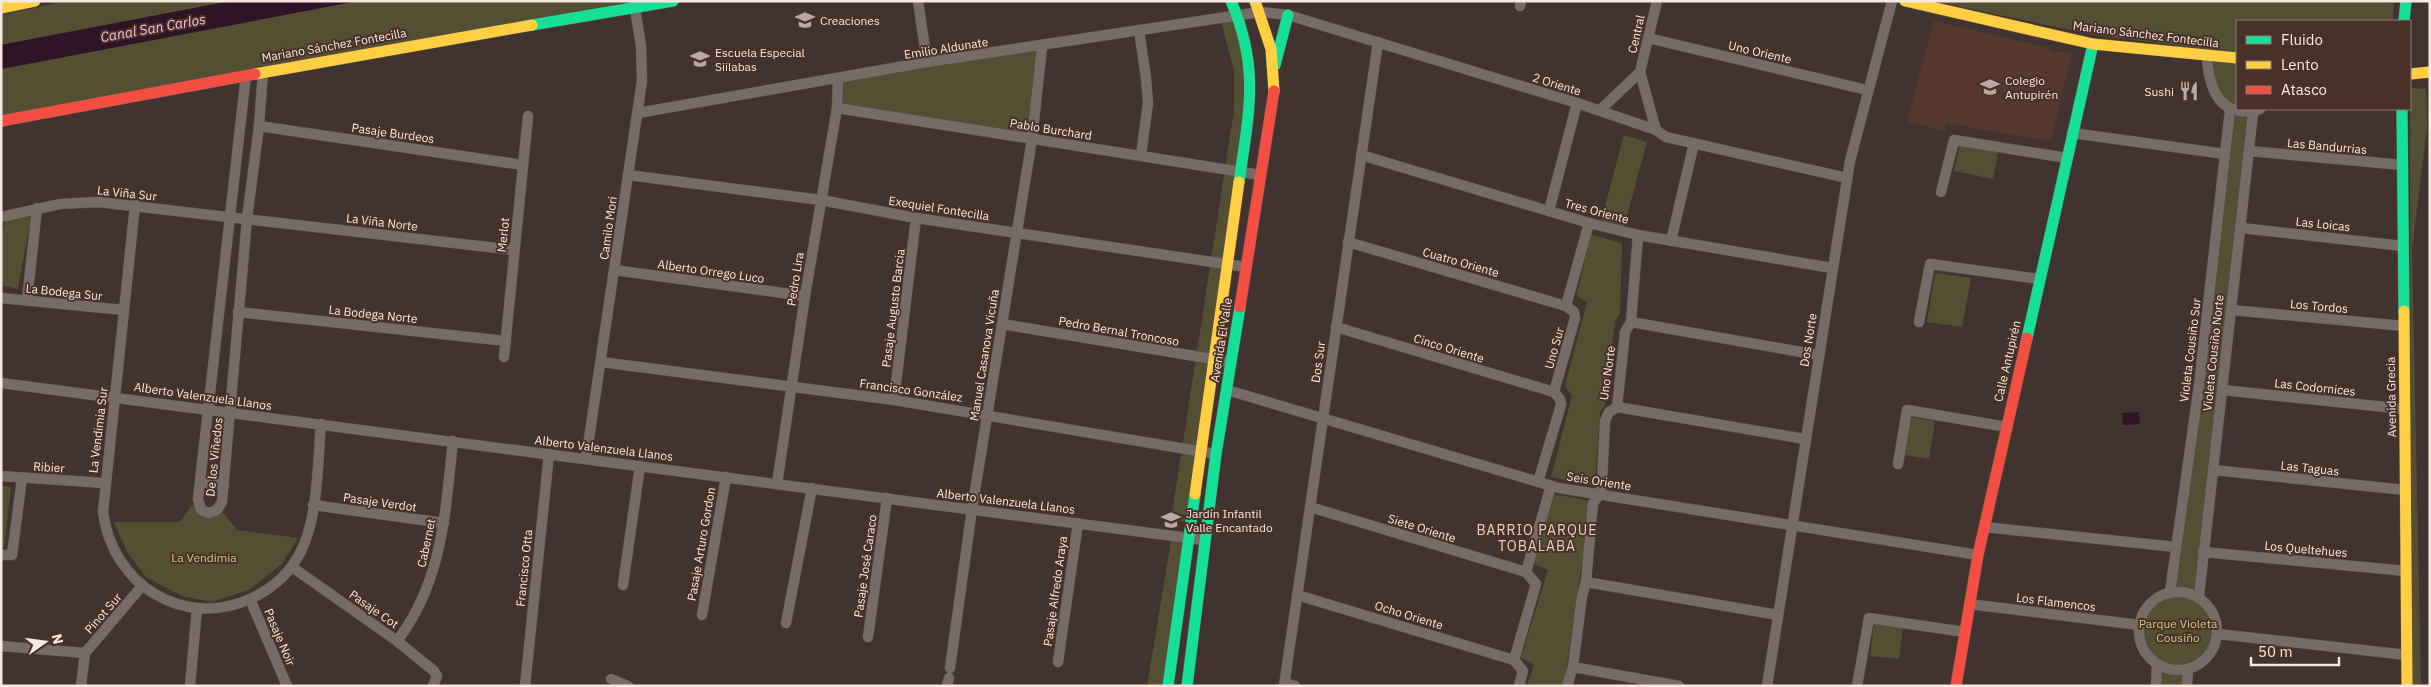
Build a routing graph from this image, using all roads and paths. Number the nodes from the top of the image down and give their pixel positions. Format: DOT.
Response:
graph roads {
  1 [pos="35,1"];
  2 [pos="672,1"];
  3 [pos="918,1"];
  4 [pos="1231,1"];
  5 [pos="1656,1"];
  6 [pos="1892,1"];
  7 [pos="1905,1"];
  8 [pos="2406,1"];
  9 [pos="635,4"];
  10 [pos="1257,6"];
  11 [pos="1,8"];
  12 [pos="1238,15"];
  13 [pos="1288,15"];
  14 [pos="2404,20"];
  15 [pos="1139,30"];
  16 [pos="1648,38"];
  17 [pos="1378,42"];
  18 [pos="2093,44"];
  19 [pos="1042,47"];
  20 [pos="2206,55"];
  21 [pos="2236,58"];
  22 [pos="927,62"];
  23 [pos="1275,66"];
  24 [pos="263,72"];
  25 [pos="1640,72"];
  26 [pos="2430,72"];
  27 [pos="2411,74"];
  28 [pos="246,75"];
  29 [pos="838,79"];
  30 [pos="1867,90"];
  31 [pos="1576,103"];
  32 [pos="837,108"];
  33 [pos="1600,110"];
  34 [pos="2230,110"];
  35 [pos="2402,110"];
  36 [pos="2257,111"];
  37 [pos="638,113"];
  38 [pos="528,116"];
  39 [pos="1,121"];
  40 [pos="259,126"];
  41 [pos="1656,130"];
  42 [pos="2072,133"];
  43 [pos="1032,139"];
  44 [pos="1694,143"];
  45 [pos="2249,151"];
  46 [pos="2225,154"];
  47 [pos="1141,155"];
  48 [pos="1362,155"];
  49 [pos="2067,158"];
  50 [pos="522,165"];
  51 [pos="2403,165"];
  52 [pos="1241,172"];
  53 [pos="628,175"];
  54 [pos="1261,175"];
  55 [pos="1847,178"];
  56 [pos="1941,192"];
  57 [pos="821,200"];
  58 [pos="135,205"];
  59 [pos="37,208"];
  60 [pos="1549,211"];
  61 [pos="3,216"];
  62 [pos="916,218"];
  63 [pos="230,219"];
  64 [pos="247,219"];
  65 [pos="1589,223"];
  66 [pos="2240,228"];
  67 [pos="1016,232"];
  68 [pos="1638,235"];
  69 [pos="1671,241"];
  70 [pos="1348,242"];
  71 [pos="2403,246"];
  72 [pos="514,250"];
  73 [pos="1227,264"];
  74 [pos="1246,266"];
  75 [pos="1832,268"];
  76 [pos="614,270"];
  77 [pos="2040,279"];
  78 [pos="805,296"];
  79 [pos="1,298"];
  80 [pos="27,300"];
  81 [pos="1566,306"];
  82 [pos="124,310"];
  83 [pos="2231,310"];
  84 [pos="238,312"];
  85 [pos="1630,322"];
  86 [pos="1919,322"];
  87 [pos="1002,324"];
  88 [pos="2404,326"];
  89 [pos="1336,327"];
  90 [pos="506,341"];
  91 [pos="1818,355"];
  92 [pos="504,357"];
  93 [pos="1213,359"];
  94 [pos="601,362"];
  95 [pos="1231,362"];
  96 [pos="1,383"];
  97 [pos="792,387"];
  98 [pos="1227,390"];
  99 [pos="2222,390"];
  100 [pos="1554,392"];
  101 [pos="115,397"];
  102 [pos="894,400"];
  103 [pos="1617,407"];
  104 [pos="208,409"];
  105 [pos="2405,409"];
  106 [pos="231,412"];
  107 [pos="988,414"];
  108 [pos="1323,418"];
  109 [pos="321,424"];
  110 [pos="2007,427"];
  111 [pos="1805,439"];
  112 [pos="454,441"];
  113 [pos="1199,452"];
  114 [pos="549,454"];
  115 [pos="1216,454"];
  116 [pos="586,458"];
  117 [pos="1898,464"];
  118 [pos="640,466"];
  119 [pos="2213,470"];
  120 [pos="1,476"];
  121 [pos="726,477"];
  122 [pos="22,478"];
  123 [pos="200,482"];
  124 [pos="1538,482"];
  125 [pos="104,484"];
  126 [pos="224,484"];
  127 [pos="777,484"];
  128 [pos="1552,486"];
  129 [pos="812,488"];
  130 [pos="2406,490"];
  131 [pos="1600,494"];
  132 [pos="886,498"];
  133 [pos="313,506"];
  134 [pos="1310,507"];
  135 [pos="972,509"];
  136 [pos="444,523"];
  137 [pos="1078,523"];
  138 [pos="1792,524"];
  139 [pos="1984,527"];
  140 [pos="1188,538"];
  141 [pos="1204,540"];
  142 [pos="2176,547"];
  143 [pos="2203,552"];
  144 [pos="1,555"];
  145 [pos="1978,555"];
  146 [pos="292,567"];
  147 [pos="2406,571"];
  148 [pos="1526,572"];
  149 [pos="1586,582"];
  150 [pos="622,585"];
  151 [pos="142,586"];
  152 [pos="2170,592"];
  153 [pos="1297,595"];
  154 [pos="2199,596"];
  155 [pos="250,599"];
  156 [pos="1970,604"];
  157 [pos="198,608"];
  158 [pos="702,615"];
  159 [pos="1778,615"];
  160 [pos="786,623"];
  161 [pos="2139,625"];
  162 [pos="1965,632"];
  163 [pos="2218,634"];
  164 [pos="868,636"];
  165 [pos="398,641"];
  166 [pos="1,646"];
  167 [pos="85,653"];
  168 [pos="2407,654"];
  169 [pos="1514,660"];
  170 [pos="1058,662"];
  171 [pos="2157,664"];
  172 [pos="1573,667"];
  173 [pos="2188,669"];
  174 [pos="949,677"];
  175 [pos="611,679"];
  176 [pos="435,681"];
  177 [pos="1284,684"];
  178 [pos="81,686"];
  179 [pos="190,686"];
  180 [pos="287,686"];
  181 [pos="525,686"];
  182 [pos="628,686"];
  183 [pos="1168,686"];
  184 [pos="1187,686"];
  185 [pos="1295,686"];
  186 [pos="1519,686"];
  187 [pos="1567,686"];
  188 [pos="1679,686"];
  189 [pos="1767,686"];
  190 [pos="1857,686"];
  191 [pos="1957,686"];
  192 [pos="2156,686"];
  193 [pos="2187,686"];
  194 [pos="2407,686"];
  1 -- 11 [label="street"];
  2 -- 9 [label="street, Mariano Sánchez Fontecilla"];
  3 -- 22 [label="street"];
  4 -- 12 [label="street, Avenida El Valle"];
  5 -- 16 [label="street, Central"];
  6 -- 30 [label="street, Dos Norte"];
  7 -- 18 [label="street, Mariano Sánchez Fontecilla"];
  8 -- 14 [label="street"];
  9 -- 24 [label="street, Mariano Sánchez Fontecilla"];
  9 -- 37 [label="street, Camilo Mori"];
  10 -- 12 [label="street, Emilio Aldunate"];
  10 -- 13 [label="street, 2 Oriente"];
  10 -- 23 [label="street, Avenida El Valle"];
  12 -- 15 [label="street, Emilio Aldunate"];
  12 -- 52 [label="street, Avenida El Valle"];
  13 -- 17 [label="street, 2 Oriente"];
  13 -- 23 [label="street"];
  15 -- 19 [label="street, Emilio Aldunate"];
  15 -- 47 [label="street"];
  16 -- 25 [label="street, Central"];
  16 -- 30 [label="street, Uno Oriente"];
  17 -- 31 [label="street, 2 Oriente"];
  17 -- 48 [label="street, Dos Sur"];
  18 -- 20 [label="street, Mariano Sánchez Fontecilla"];
  18 -- 42 [label="street, Calle Antupirén"];
  19 -- 22 [label="street, Emilio Aldunate"];
  19 -- 43 [label="street, Manuel Casanova Vicuña"];
  20 -- 21 [label="street, Mariano Sánchez Fontecilla"];
  20 -- 34 [label="street"];
  22 -- 29 [label="street, Emilio Aldunate"];
  23 -- 54 [label="street, Avenida El Valle"];
  24 -- 28 [label="street, Mariano Sánchez Fontecilla"];
  24 -- 40 [label="street, De los Viñedos"];
  25 -- 33 [label="street, Central"];
  25 -- 41 [label="street, Central"];
  26 -- 27 [label="street"];
  28 -- 39 [label="street, Mariano Sánchez Fontecilla"];
  28 -- 63 [label="street, De los Viñedos"];
  29 -- 32 [label="street, Pedro Lira"];
  29 -- 37 [label="street, Emilio Aldunate"];
  30 -- 55 [label="street, Dos Norte"];
  31 -- 33 [label="street, 2 Oriente"];
  31 -- 60 [label="street"];
  32 -- 43 [label="street, Pablo Burchard"];
  32 -- 57 [label="street, Pedro Lira"];
  33 -- 41 [label="street, 2 Oriente"];
  34 -- 36 [label="street"];
  34 -- 46 [label="street, Violeta Cousiño Sur"];
  35 -- 51 [label="street, Avenida Grecia"];
  36 -- 45 [label="street, Violeta Cousiño Norte"];
  37 -- 53 [label="street, Camilo Mori"];
  38 -- 50 [label="street, Merlot"];
  40 -- 50 [label="street, Pasaje Burdeos"];
  40 -- 64 [label="street, De los Viñedos"];
  41 -- 44 [label="street, 2 Oriente"];
  42 -- 46 [label="street"];
  42 -- 49 [label="street, Calle Antupirén"];
  43 -- 47 [label="street, Pablo Burchard"];
  43 -- 67 [label="street, Manuel Casanova Vicuña"];
  44 -- 55 [label="street, 2 Oriente"];
  44 -- 69 [label="street"];
  45 -- 51 [label="street, Las Bandurrias"];
  45 -- 66 [label="street, Violeta Cousiño Norte"];
  46 -- 142 [label="street, Violeta Cousiño Sur"];
  47 -- 52 [label="street, Pablo Burchard"];
  48 -- 60 [label="street, Tres Oriente"];
  48 -- 70 [label="street, Dos Sur"];
  49 -- 56 [label="street"];
  49 -- 77 [label="street, Calle Antupirén"];
  50 -- 72 [label="street, Merlot"];
  51 -- 71 [label="street, Avenida Grecia"];
  52 -- 54 [label="street, Pablo Burchard"];
  52 -- 73 [label="street, Avenida El Valle"];
  53 -- 57 [label="street, Exequiel Fontecilla"];
  53 -- 76 [label="street, Camilo Mori"];
  54 -- 74 [label="street, Avenida El Valle"];
  55 -- 75 [label="street, Dos Norte"];
  57 -- 62 [label="street, Exequiel Fontecilla"];
  57 -- 78 [label="street, Pedro Lira"];
  58 -- 59 [label="street, La Viña Sur"];
  58 -- 63 [label="street, La Viña Sur"];
  58 -- 82 [label="street, La Vendimia Sur"];
  59 -- 61 [label="street, La Viña Sur"];
  59 -- 80 [label="street"];
  60 -- 65 [label="street, Tres Oriente"];
  62 -- 67 [label="street, Exequiel Fontecilla"];
  62 -- 102 [label="street, Pasaje Augusto Barcia"];
  63 -- 64 [label="street, La Viña Sur"];
  63 -- 104 [label="street, De los Viñedos"];
  64 -- 72 [label="street, La Viña Norte"];
  64 -- 84 [label="street, De los Viñedos"];
  65 -- 68 [label="street, Tres Oriente"];
  65 -- 81 [label="street"];
  66 -- 71 [label="street, Las Loicas"];
  66 -- 83 [label="street, Violeta Cousiño Norte"];
  67 -- 73 [label="street, Exequiel Fontecilla"];
  67 -- 87 [label="street, Manuel Casanova Vicuña"];
  68 -- 69 [label="street, Tres Oriente"];
  68 -- 85 [label="street, Uno Norte"];
  69 -- 75 [label="street, Tres Oriente"];
  70 -- 81 [label="street, Cuatro Oriente"];
  70 -- 89 [label="street, Dos Sur"];
  71 -- 88 [label="street, Avenida Grecia"];
  72 -- 90 [label="street, Merlot"];
  73 -- 74 [label="street, Exequiel Fontecilla"];
  73 -- 93 [label="street, Avenida El Valle"];
  74 -- 95 [label="street, Avenida El Valle"];
  75 -- 91 [label="street, Dos Norte"];
  76 -- 78 [label="street, Alberto Orrego Luco"];
  76 -- 94 [label="street, Camilo Mori"];
  77 -- 86 [label="street"];
  77 -- 110 [label="street, Calle Antupirén"];
  78 -- 97 [label="street, Pedro Lira"];
  79 -- 80 [label="street, La Bodega Sur"];
  80 -- 82 [label="street, La Bodega Sur"];
  81 -- 100 [label="street, Uno Sur"];
  82 -- 101 [label="street, La Vendimia Sur"];
  83 -- 88 [label="street, Los Tordos"];
  83 -- 99 [label="street, Violeta Cousiño Norte"];
  84 -- 90 [label="street, La Bodega Norte"];
  84 -- 106 [label="street, De los Viñedos"];
  85 -- 91 [label="street"];
  85 -- 103 [label="street, Uno Norte"];
  87 -- 93 [label="street, Pedro Bernal Troncoso"];
  87 -- 107 [label="street, Manuel Casanova Vicuña"];
  88 -- 105 [label="street, Avenida Grecia"];
  89 -- 100 [label="street, Cinco Oriente"];
  89 -- 108 [label="street, Dos Sur"];
  90 -- 92 [label="street, Merlot"];
  91 -- 111 [label="street, Dos Norte"];
  93 -- 95 [label="street, Pedro Bernal Troncoso"];
  93 -- 113 [label="street, Avenida El Valle"];
  94 -- 97 [label="street, Francisco González"];
  94 -- 116 [label="street, Camilo Mori"];
  95 -- 98 [label="street, Avenida El Valle"];
  96 -- 101 [label="street, Alberto Valenzuela Llanos"];
  97 -- 102 [label="street, Francisco González"];
  97 -- 127 [label="street, Pedro Lira"];
  98 -- 108 [label="street, Seis Oriente"];
  98 -- 115 [label="street, Avenida El Valle"];
  99 -- 105 [label="street, Las Codornices"];
  99 -- 119 [label="street, Violeta Cousiño Norte"];
  100 -- 124 [label="street, Uno Sur"];
  101 -- 104 [label="street, Alberto Valenzuela Llanos"];
  101 -- 125 [label="street, La Vendimia Sur"];
  102 -- 107 [label="street, Francisco González"];
  103 -- 111 [label="street"];
  103 -- 131 [label="street, Uno Norte"];
  104 -- 106 [label="street, Alberto Valenzuela Llanos"];
  104 -- 123 [label="street, De los Viñedos"];
  105 -- 130 [label="street, Avenida Grecia"];
  106 -- 109 [label="street, Alberto Valenzuela Llanos"];
  106 -- 126 [label="street, De los Viñedos"];
  107 -- 113 [label="street, Francisco González"];
  107 -- 135 [label="street, Manuel Casanova Vicuña"];
  108 -- 124 [label="street, Seis Oriente"];
  108 -- 134 [label="street, Dos Sur"];
  109 -- 112 [label="street, Alberto Valenzuela Llanos"];
  109 -- 133 [label="street"];
  110 -- 117 [label="street"];
  110 -- 139 [label="street, Calle Antupirén"];
  111 -- 138 [label="street, Dos Norte"];
  112 -- 114 [label="street, Alberto Valenzuela Llanos"];
  112 -- 136 [label="street, Cabernet"];
  113 -- 115 [label="street, Francisco González"];
  113 -- 140 [label="street, Avenida El Valle"];
  114 -- 116 [label="street, Alberto Valenzuela Llanos"];
  114 -- 181 [label="street, Francisco Otta"];
  115 -- 141 [label="street, Avenida El Valle"];
  116 -- 118 [label="street, Alberto Valenzuela Llanos"];
  118 -- 121 [label="street, Alberto Valenzuela Llanos"];
  118 -- 150 [label="street"];
  119 -- 130 [label="street, Las Taguas"];
  119 -- 143 [label="street, Violeta Cousiño Norte"];
  120 -- 122 [label="street, Ribier"];
  121 -- 127 [label="street, Alberto Valenzuela Llanos"];
  121 -- 158 [label="street, Pasaje Arturo Gordon"];
  122 -- 125 [label="street, Ribier"];
  122 -- 144 [label="street, Ribier"];
  123 -- 126 [label="street"];
  123 -- 126 [label="street, De los Viñedos"];
  124 -- 128 [label="street, Seis Oriente"];
  125 -- 151 [label="street, La Vendimia Sur"];
  127 -- 129 [label="street, Alberto Valenzuela Llanos"];
  128 -- 131 [label="street, Seis Oriente"];
  128 -- 148 [label="street"];
  129 -- 132 [label="street, Alberto Valenzuela Llanos"];
  129 -- 160 [label="street"];
  130 -- 147 [label="street, Avenida Grecia"];
  131 -- 138 [label="street, Seis Oriente"];
  131 -- 149 [label="street, Uno Norte"];
  132 -- 135 [label="street, Alberto Valenzuela Llanos"];
  132 -- 164 [label="street, Pasaje José Caraco"];
  133 -- 136 [label="street, Pasaje Verdot"];
  133 -- 146 [label="street"];
  134 -- 148 [label="street, Siete Oriente"];
  134 -- 153 [label="street, Dos Sur"];
  135 -- 137 [label="street, Alberto Valenzuela Llanos"];
  135 -- 174 [label="street, Manuel Casanova Vicuña"];
  136 -- 165 [label="street, Cabernet"];
  137 -- 140 [label="street, Alberto Valenzuela Llanos"];
  137 -- 170 [label="street, Pasaje Alfredo Araya"];
  138 -- 145 [label="street, Seis Oriente"];
  138 -- 159 [label="street, Dos Norte"];
  139 -- 142 [label="street"];
  139 -- 145 [label="street, Calle Antupirén"];
  140 -- 141 [label="street, Alberto Valenzuela Llanos"];
  140 -- 183 [label="street, Avenida El Valle"];
  141 -- 184 [label="street, Avenida El Valle"];
  142 -- 152 [label="street, Violeta Cousiño Sur"];
  143 -- 147 [label="street, Los Queltehues"];
  143 -- 154 [label="street, Violeta Cousiño Norte"];
  145 -- 156 [label="street, Calle Antupirén"];
  146 -- 155 [label="street, La Vendimia Sur"];
  146 -- 165 [label="street, Pasaje Cot"];
  147 -- 168 [label="street, Avenida Grecia"];
  148 -- 169 [label="street"];
  149 -- 159 [label="street"];
  149 -- 172 [label="street, Uno Norte"];
  151 -- 157 [label="street, La Vendimia Sur"];
  151 -- 167 [label="street, Pinot Sur"];
  152 -- 154 [label="street"];
  152 -- 161 [label="street"];
  153 -- 169 [label="street, Ocho Oriente"];
  153 -- 177 [label="street, Dos Sur"];
  154 -- 163 [label="street"];
  155 -- 157 [label="street, La Vendimia Sur"];
  155 -- 180 [label="street, Pasaje Noir"];
  156 -- 161 [label="street, Los Flamencos"];
  156 -- 162 [label="street, Calle Antupirén"];
  157 -- 179 [label="street"];
  159 -- 189 [label="street, Dos Norte"];
  161 -- 171 [label="street"];
  162 -- 190 [label="street"];
  162 -- 191 [label="street, Calle Antupirén"];
  163 -- 168 [label="street"];
  163 -- 173 [label="street"];
  165 -- 176 [label="street, Pasaje Cot"];
  166 -- 167 [label="street"];
  167 -- 178 [label="street, Pinot Sur"];
  168 -- 194 [label="street, Avenida Grecia"];
  169 -- 186 [label="street"];
  171 -- 173 [label="street"];
  171 -- 192 [label="street"];
  172 -- 187 [label="street, Uno Norte"];
  172 -- 188 [label="street"];
  173 -- 193 [label="street"];
  175 -- 182 [label="street"];
  177 -- 185 [label="street"];
}
